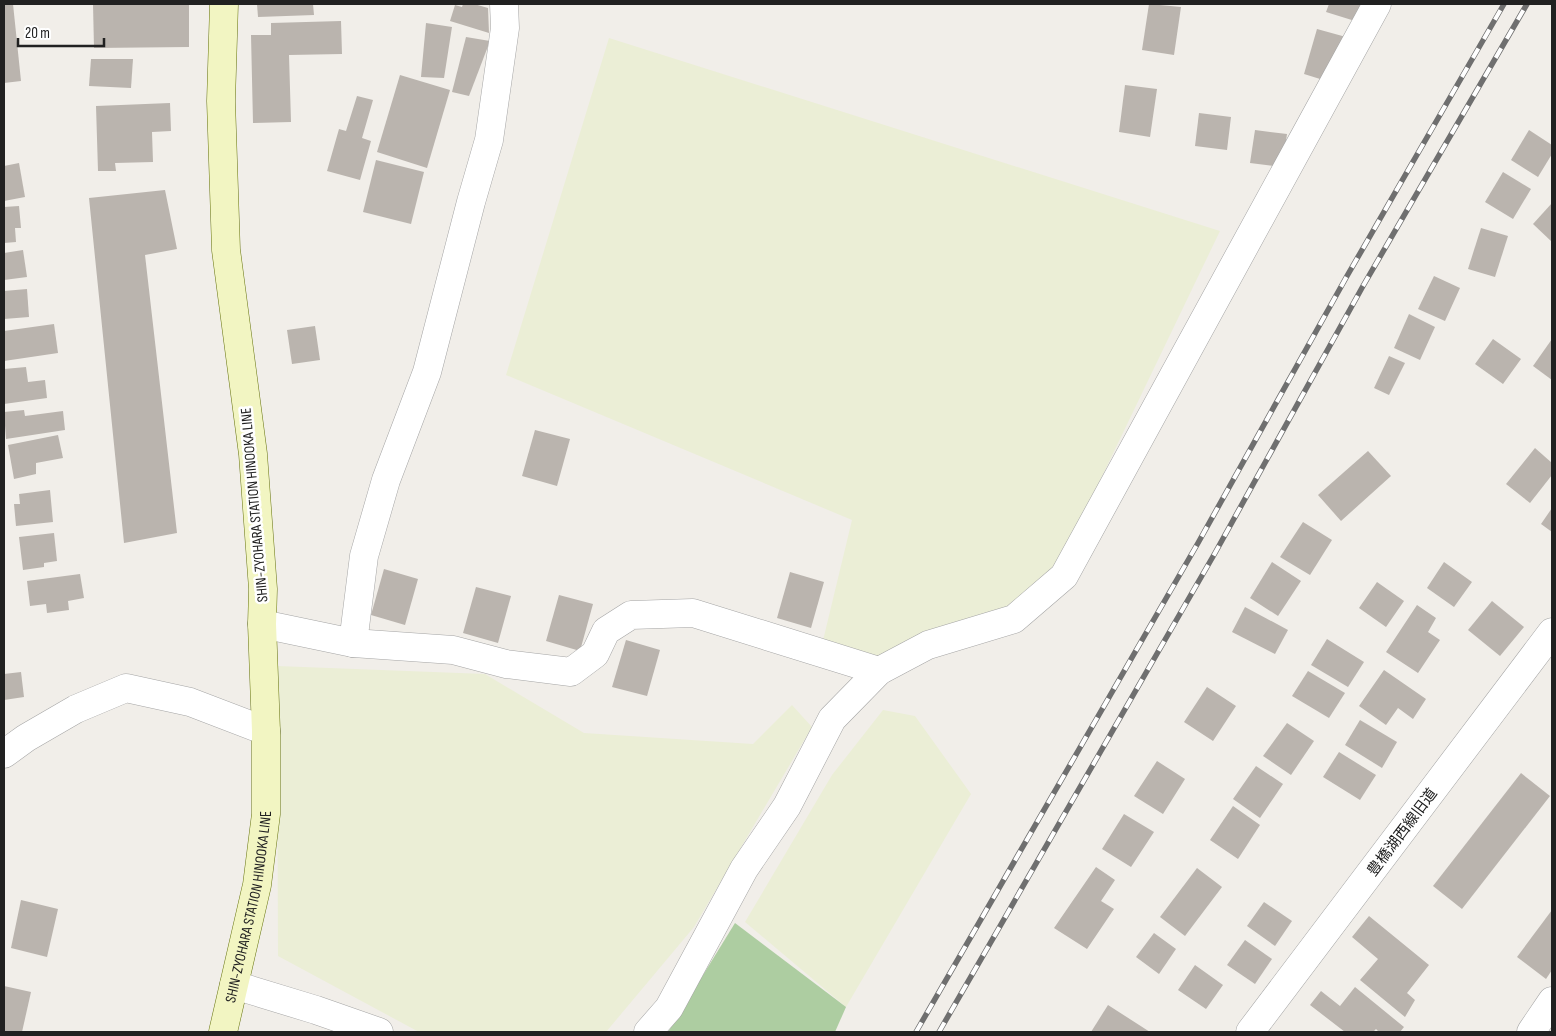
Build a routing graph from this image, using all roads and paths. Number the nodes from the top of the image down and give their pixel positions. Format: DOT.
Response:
graph roads {
  1 [pos="224,4"];
  2 [pos="504,4"];
  3 [pos="1377,4"];
  4 [pos="262,624"];
  5 [pos="1552,632"];
  6 [pos="353,643"];
  7 [pos="879,671"];
  8 [pos="266,731"];
  9 [pos="4,754"];
  10 [pos="234,985"];
  11 [pos="223,1032"];
  12 [pos="379,1032"];
  13 [pos="648,1032"];
  14 [pos="1250,1032"];
  1 -- 4 [label="main road, SHIN-ZYOHARA STATION HINOOKA LINE"];
  2 -- 6 [label="street"];
  3 -- 7 [label="street"];
  4 -- 6 [label="street"];
  4 -- 8 [label="main road, SHIN-ZYOHARA STATION HINOOKA LINE"];
  5 -- 14 [label="street, 豊橋湖西線旧道"];
  6 -- 7 [label="street"];
  7 -- 13 [label="street"];
  8 -- 9 [label="street"];
  8 -- 10 [label="main road, SHIN-ZYOHARA STATION HINOOKA LINE"];
  10 -- 11 [label="main road, SHIN-ZYOHARA STATION HINOOKA LINE"];
  10 -- 12 [label="street"];
}
